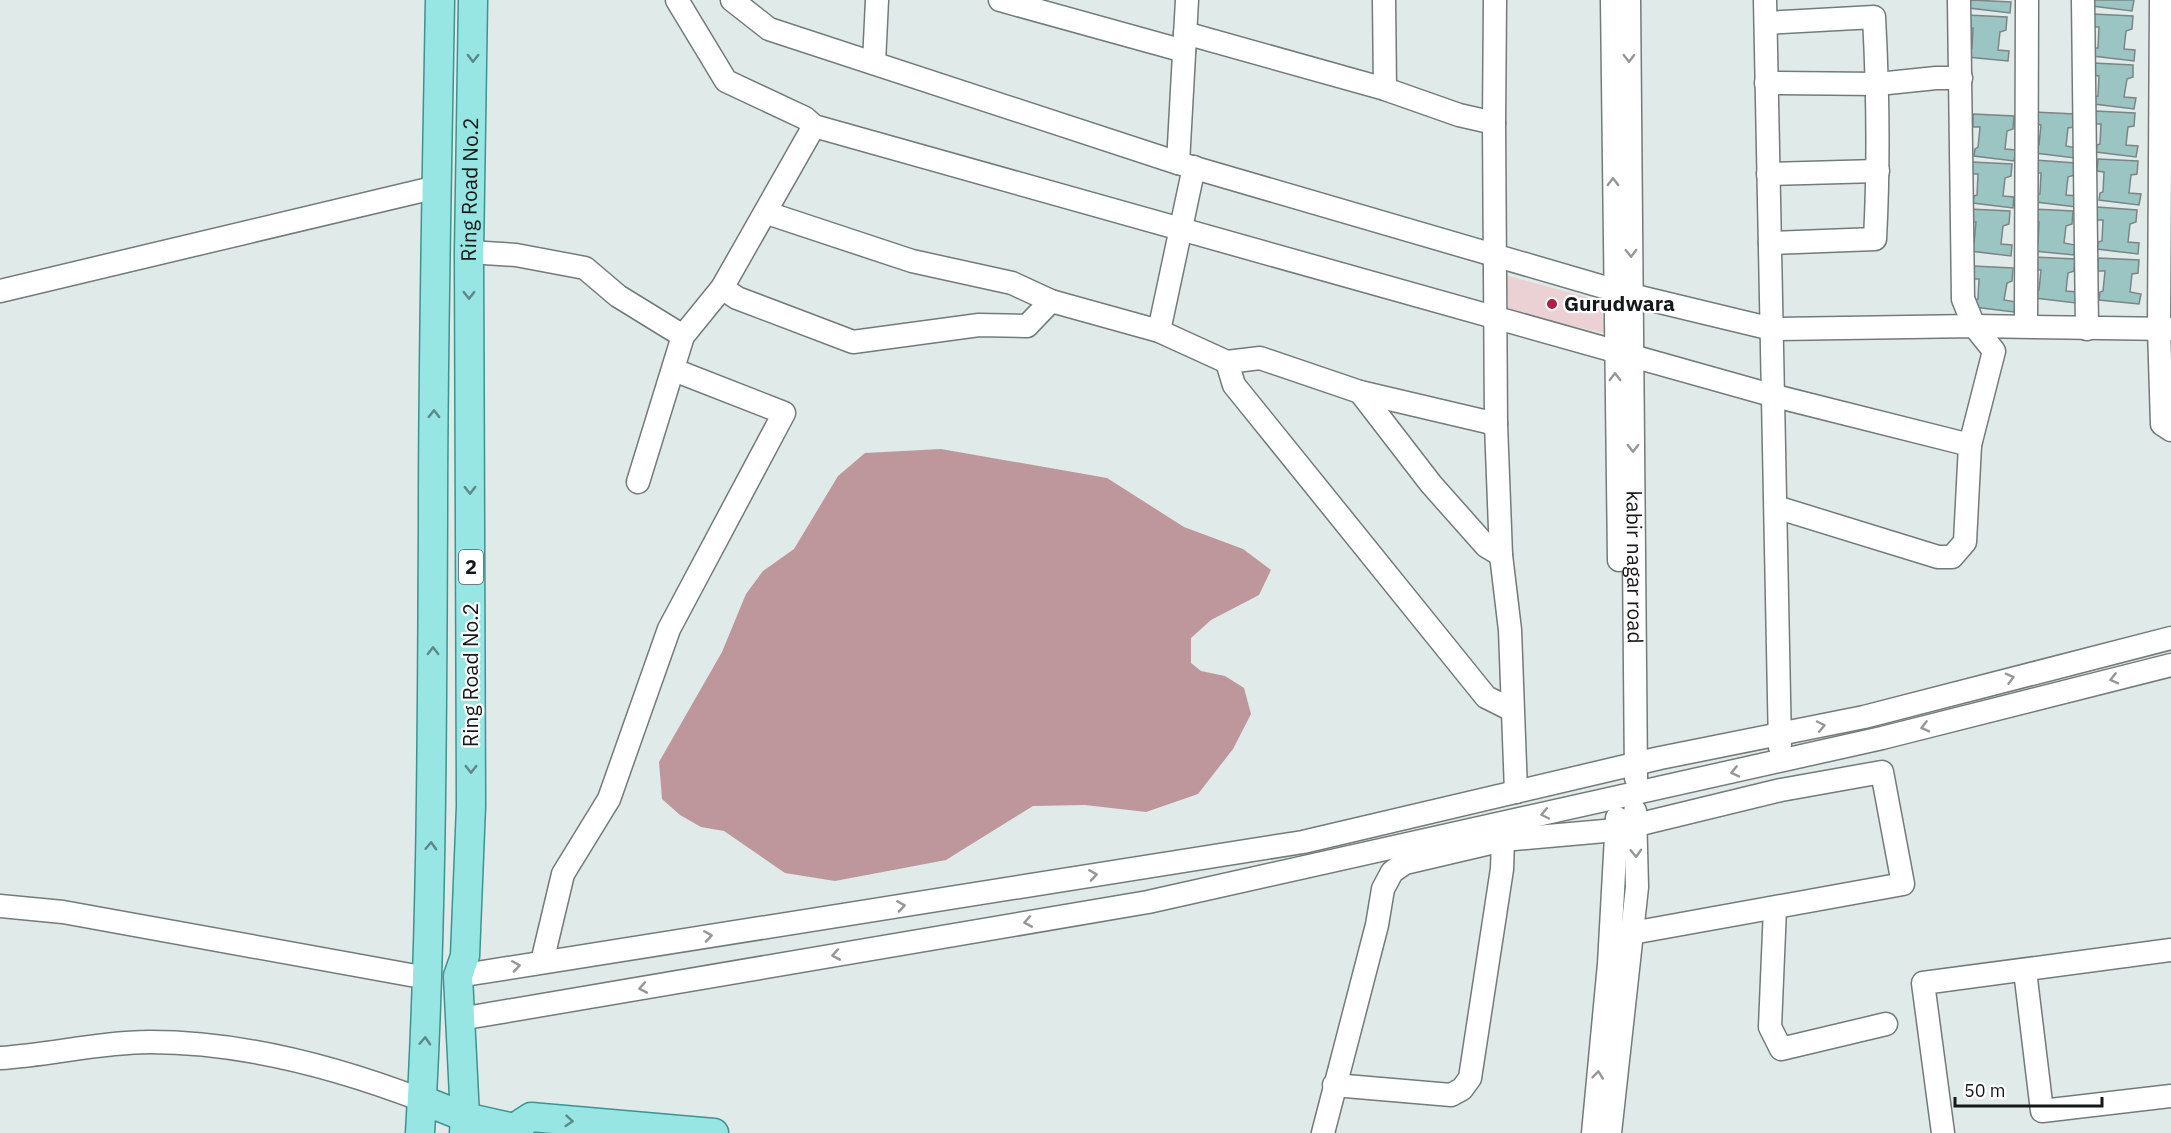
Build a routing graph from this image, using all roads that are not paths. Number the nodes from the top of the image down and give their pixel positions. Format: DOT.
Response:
graph roads {
  1 [pos="440,0"];
  2 [pos="473,0"];
  3 [pos="677,0"];
  4 [pos="732,0"];
  5 [pos="877,0"];
  6 [pos="1000,0"];
  7 [pos="1187,0"];
  8 [pos="1384,0"];
  9 [pos="1495,0"];
  10 [pos="1612,0"];
  11 [pos="1629,0"];
  12 [pos="1765,0"];
  13 [pos="1959,0"];
  14 [pos="2027,0"];
  15 [pos="2083,0"];
  16 [pos="2161,0"];
  17 [pos="1766,23"];
  18 [pos="1185,42"];
  19 [pos="2166,58"];
  20 [pos="874,63"];
  21 [pos="1961,78"];
  22 [pos="1766,83"];
  23 [pos="1878,84"];
  24 [pos="1385,89"];
  25 [pos="1494,123"];
  26 [pos="814,126"];
  27 [pos="2166,128"];
  28 [pos="1186,165"];
  29 [pos="1878,171"];
  30 [pos="1768,174"];
  31 [pos="437,187"];
  32 [pos="2164,194"];
  33 [pos="767,213"];
  34 [pos="1182,229"];
  35 [pos="1770,243"];
  36 [pos="469,252"];
  37 [pos="1496,255"];
  38 [pos="722,288"];
  39 [pos="0,291"];
  40 [pos="1623,292"];
  41 [pos="1051,301"];
  42 [pos="1495,318"];
  43 [pos="1974,326"];
  44 [pos="2026,326"];
  45 [pos="1772,329"];
  46 [pos="2087,329"];
  47 [pos="2165,329"];
  48 [pos="1159,331"];
  49 [pos="683,336"];
  50 [pos="1623,352"];
  51 [pos="1227,362"];
  52 [pos="674,370"];
  53 [pos="1360,392"];
  54 [pos="1772,395"];
  55 [pos="1496,424"];
  56 [pos="2171,430"];
  57 [pos="1970,445"];
  58 [pos="638,482"];
  59 [pos="1776,507"];
  60 [pos="1501,555"];
  61 [pos="2171,638"];
  62 [pos="2171,665"];
  63 [pos="1512,710"];
  64 [pos="1780,734"];
  65 [pos="1780,762"];
  66 [pos="1628,766"];
  67 [pos="1781,790"];
  68 [pos="1516,792"];
  69 [pos="1627,796"];
  70 [pos="1626,828"];
  71 [pos="1503,840"];
  72 [pos="0,906"];
  73 [pos="1776,908"];
  74 [pos="1632,933"];
  75 [pos="2171,950"];
  76 [pos="542,962"];
  77 [pos="458,976"];
  78 [pos="428,978"];
  79 [pos="2026,979"];
  80 [pos="460,1019"];
  81 [pos="1886,1024"];
  82 [pos="0,1058"];
  83 [pos="1334,1085"];
  84 [pos="2171,1096"];
  85 [pos="422,1100"];
  86 [pos="464,1125"];
  87 [pos="516,1130"];
  88 [pos="420,1133"];
  89 [pos="714,1133"];
  90 [pos="1323,1133"];
  91 [pos="1593,1133"];
  92 [pos="1610,1133"];
  93 [pos="1943,1133"];
  1 -- 31 [label="main road, Ring Road No.2 / 2"];
  2 -- 36 [label="main road, Ring Road No.2 / 2, one-way"];
  3 -- 26 [label="street"];
  4 -- 20 [label="street"];
  5 -- 20 [label="street"];
  6 -- 18 [label="street"];
  7 -- 18 [label="street"];
  8 -- 24 [label="street"];
  9 -- 25 [label="street"];
  40 -- 10 [label="street, one-way"];
  11 -- 40 [label="street, kabir nagar road, one-way"];
  12 -- 17 [label="street"];
  13 -- 21 [label="street"];
  14 -- 44 [label="street"];
  15 -- 46 [label="street"];
  16 -- 19 [label="street"];
  17 -- 22 [label="street"];
  17 -- 23 [label="street"];
  18 -- 24 [label="street"];
  18 -- 28 [label="street"];
  19 -- 27 [label="street"];
  20 -- 28 [label="street"];
  21 -- 23 [label="street"];
  21 -- 43 [label="street"];
  22 -- 23 [label="street"];
  22 -- 30 [label="street"];
  23 -- 29 [label="street"];
  24 -- 25 [label="street"];
  25 -- 37 [label="street"];
  26 -- 33 [label="street"];
  26 -- 34 [label="street"];
  27 -- 32 [label="street"];
  28 -- 34 [label="street"];
  28 -- 37 [label="street"];
  29 -- 30 [label="street"];
  29 -- 35 [label="street"];
  30 -- 35 [label="street"];
  31 -- 39 [label="street"];
  78 -- 31 [label="main road, Ring Road No.2 / 2, one-way"];
  32 -- 47 [label="street"];
  33 -- 38 [label="street"];
  33 -- 41 [label="street"];
  34 -- 42 [label="street"];
  34 -- 48 [label="street"];
  35 -- 45 [label="street"];
  36 -- 49 [label="street"];
  36 -- 77 [label="main road, Ring Road No.2 / 2, one-way"];
  37 -- 40 [label="street"];
  37 -- 42 [label="street"];
  38 -- 41 [label="street"];
  38 -- 49 [label="street"];
  40 -- 45 [label="street"];
  40 -- 50 [label="street, kabir nagar road"];
  41 -- 48 [label="street"];
  42 -- 50 [label="street"];
  42 -- 55 [label="street"];
  43 -- 44 [label="street"];
  43 -- 45 [label="street"];
  43 -- 57 [label="street"];
  44 -- 46 [label="street"];
  45 -- 54 [label="street"];
  46 -- 47 [label="street"];
  47 -- 56 [label="street"];
  48 -- 51 [label="street"];
  49 -- 52 [label="street"];
  50 -- 54 [label="street"];
  50 -- 66 [label="street, kabir nagar road"];
  51 -- 53 [label="street"];
  51 -- 63 [label="street"];
  52 -- 58 [label="street"];
  52 -- 76 [label="street"];
  53 -- 55 [label="street"];
  53 -- 60 [label="street"];
  54 -- 57 [label="street"];
  54 -- 59 [label="street"];
  55 -- 60 [label="street"];
  57 -- 59 [label="street"];
  59 -- 64 [label="street"];
  60 -- 63 [label="street"];
  64 -- 61 [label="street, one-way"];
  62 -- 65 [label="street, one-way"];
  63 -- 68 [label="street"];
  64 -- 65 [label="street"];
  64 -- 66 [label="street"];
  65 -- 67 [label="street"];
  65 -- 69 [label="street, one-way"];
  66 -- 68 [label="street"];
  66 -- 69 [label="street, kabir nagar road"];
  67 -- 70 [label="street"];
  67 -- 73 [label="street"];
  76 -- 68 [label="street, one-way"];
  69 -- 70 [label="street, kabir nagar road"];
  69 -- 80 [label="street, one-way"];
  70 -- 71 [label="street"];
  70 -- 74 [label="street, kabir nagar road, one-way"];
  91 -- 70 [label="street, one-way"];
  71 -- 83 [label="street"];
  71 -- 83 [label="street"];
  72 -- 78 [label="street"];
  73 -- 74 [label="street"];
  73 -- 81 [label="street"];
  74 -- 92 [label="street, kabir nagar road"];
  75 -- 93 [label="street"];
  77 -- 76 [label="street, one-way"];
  77 -- 80 [label="main road, Ring Road No.2 / 2"];
  85 -- 78 [label="main road, Ring Road No.2 / 2, one-way"];
  79 -- 84 [label="street"];
  80 -- 86 [label="main road, Ring Road No.2 / 2"];
  82 -- 85 [label="street"];
  83 -- 90 [label="street"];
  85 -- 86 [label="main road"];
  85 -- 88 [label="main road, Ring Road No.2 / 2"];
  86 -- 87 [label="main road"];
  87 -- 89 [label="main road, one-way"];
}
